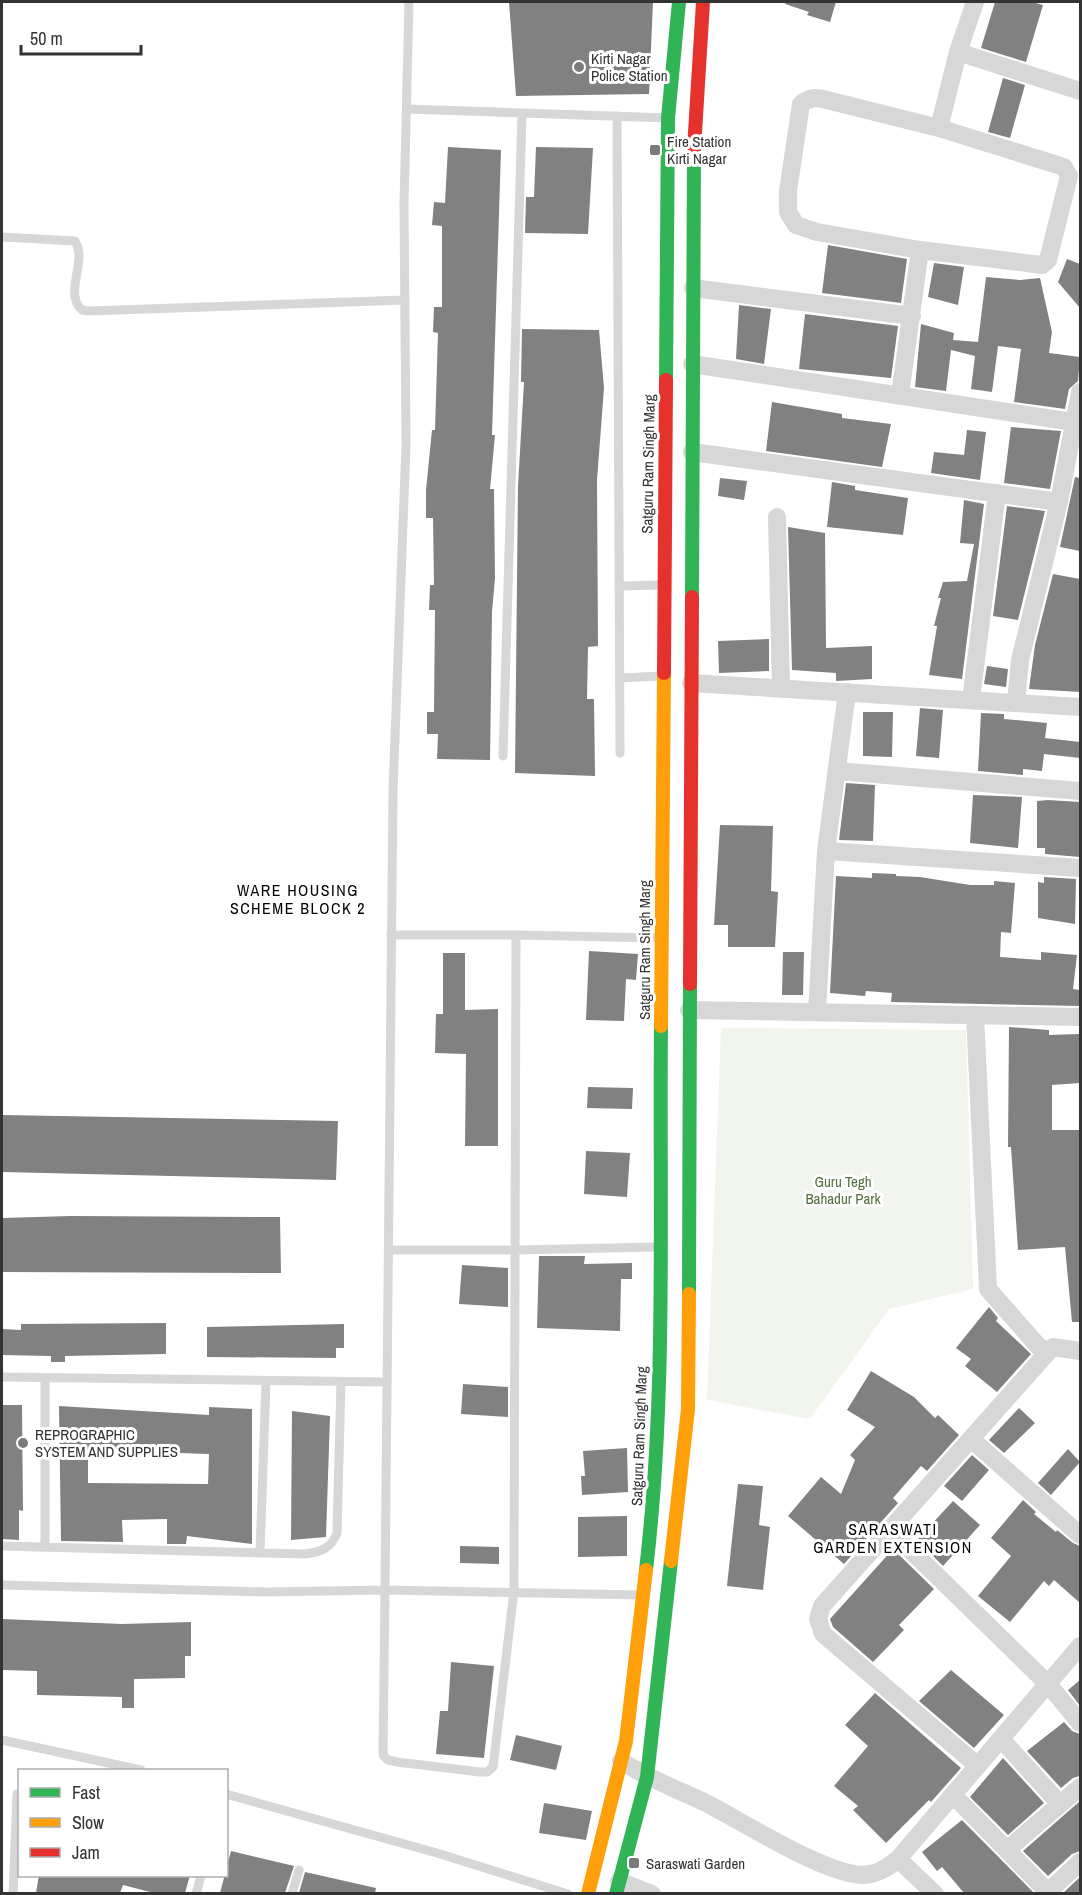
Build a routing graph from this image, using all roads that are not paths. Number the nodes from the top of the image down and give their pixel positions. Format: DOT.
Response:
graph roads {
  1 [pos="409,2"];
  2 [pos="679,2"];
  3 [pos="703,2"];
  4 [pos="975,2"];
  5 [pos="958,52"];
  6 [pos="1080,92"];
  7 [pos="406,109"];
  8 [pos="522,114"];
  9 [pos="617,116"];
  10 [pos="681,118"];
  11 [pos="939,129"];
  12 [pos="2,237"];
  13 [pos="920,250"];
  14 [pos="693,288"];
  15 [pos="405,300"];
  16 [pos="912,316"];
  17 [pos="692,364"];
  18 [pos="1080,392"];
  19 [pos="900,395"];
  20 [pos="1077,422"];
  21 [pos="692,452"];
  22 [pos="997,493"];
  23 [pos="1059,502"];
  24 [pos="777,517"];
  25 [pos="664,585"];
  26 [pos="620,586"];
  27 [pos="663,676"];
  28 [pos="620,678"];
  29 [pos="691,683"];
  30 [pos="781,688"];
  31 [pos="847,692"];
  32 [pos="971,700"];
  33 [pos="1016,703"];
  34 [pos="1080,707"];
  35 [pos="620,753"];
  36 [pos="504,756"];
  37 [pos="837,771"];
  38 [pos="1080,791"];
  39 [pos="826,850"];
  40 [pos="1080,868"];
  41 [pos="391,935"];
  42 [pos="516,935"];
  43 [pos="661,938"];
  44 [pos="689,1010"];
  45 [pos="817,1011"];
  46 [pos="975,1015"];
  47 [pos="1080,1017"];
  48 [pos="659,1246"];
  49 [pos="389,1250"];
  50 [pos="515,1250"];
  51 [pos="1080,1351"];
  52 [pos="1048,1352"];
  53 [pos="2,1377"];
  54 [pos="45,1378"];
  55 [pos="266,1382"];
  56 [pos="341,1382"];
  57 [pos="387,1382"];
  58 [pos="971,1439"];
  59 [pos="890,1530"];
  60 [pos="1080,1535"];
  61 [pos="2,1546"];
  62 [pos="45,1547"];
  63 [pos="260,1552"];
  64 [pos="2,1585"];
  65 [pos="385,1590"];
  66 [pos="514,1591"];
  67 [pos="643,1595"];
  68 [pos="667,1599"];
  69 [pos="1080,1646"];
  70 [pos="1049,1685"];
  71 [pos="1080,1723"];
  72 [pos="1001,1739"];
  73 [pos="2,1740"];
  74 [pos="621,1761"];
  75 [pos="978,1766"];
  76 [pos="136,1769"];
  77 [pos="647,1778"];
  78 [pos="1080,1787"];
  79 [pos="17,1794"];
  80 [pos="228,1795"];
  81 [pos="954,1796"];
  82 [pos="1060,1804"];
  83 [pos="1007,1850"];
  84 [pos="898,1859"];
  85 [pos="1080,1862"];
  86 [pos="299,1870"];
  87 [pos="200,1877"];
  88 [pos="617,1887"];
  89 [pos="13,1893"];
  90 [pos="196,1893"];
  91 [pos="292,1893"];
  92 [pos="568,1893"];
  93 [pos="588,1893"];
  94 [pos="652,1893"];
  95 [pos="935,1893"];
  96 [pos="1047,1893"];
  1 -- 7 [label="lane"];
  2 -- 10 [label="main road, Satguru Ram Singh Marg"];
  3 -- 10 [label="main road, Satguru Ram Singh Marg"];
  4 -- 5 [label="street"];
  5 -- 6 [label="street"];
  5 -- 11 [label="street"];
  7 -- 8 [label="lane"];
  7 -- 15 [label="lane"];
  8 -- 9 [label="lane"];
  8 -- 36 [label="lane"];
  9 -- 10 [label="lane"];
  9 -- 26 [label="lane"];
  10 -- 14 [label="main road, Satguru Ram Singh Marg"];
  10 -- 25 [label="main road, Satguru Ram Singh Marg"];
  11 -- 13 [label="street"];
  11 -- 13 [label="street"];
  12 -- 15 [label="lane"];
  13 -- 16 [label="street"];
  14 -- 16 [label="street"];
  14 -- 17 [label="main road, Satguru Ram Singh Marg"];
  15 -- 41 [label="lane"];
  16 -- 19 [label="street"];
  17 -- 19 [label="street"];
  17 -- 21 [label="main road, Satguru Ram Singh Marg"];
  18 -- 20 [label="street"];
  19 -- 20 [label="street"];
  20 -- 23 [label="street"];
  21 -- 22 [label="street"];
  21 -- 29 [label="main road, Satguru Ram Singh Marg"];
  22 -- 23 [label="street"];
  22 -- 32 [label="street"];
  23 -- 33 [label="street"];
  24 -- 30 [label="street"];
  25 -- 26 [label="lane"];
  25 -- 27 [label="main road, Satguru Ram Singh Marg"];
  26 -- 28 [label="lane"];
  27 -- 28 [label="lane"];
  27 -- 43 [label="main road, Satguru Ram Singh Marg"];
  28 -- 35 [label="lane"];
  29 -- 30 [label="street"];
  29 -- 44 [label="main road, Satguru Ram Singh Marg"];
  30 -- 31 [label="street"];
  31 -- 32 [label="street"];
  31 -- 37 [label="street"];
  32 -- 33 [label="street"];
  33 -- 34 [label="street"];
  37 -- 38 [label="street"];
  37 -- 39 [label="street"];
  39 -- 40 [label="street"];
  39 -- 45 [label="street"];
  41 -- 42 [label="lane"];
  41 -- 49 [label="lane"];
  42 -- 43 [label="lane"];
  42 -- 50 [label="lane"];
  43 -- 48 [label="main road, Satguru Ram Singh Marg"];
  44 -- 45 [label="street"];
  44 -- 68 [label="main road, Satguru Ram Singh Marg"];
  45 -- 46 [label="street"];
  46 -- 47 [label="street"];
  46 -- 52 [label="street"];
  48 -- 50 [label="lane"];
  48 -- 67 [label="main road, Satguru Ram Singh Marg"];
  49 -- 50 [label="lane"];
  49 -- 57 [label="lane"];
  50 -- 66 [label="lane"];
  51 -- 52 [label="street"];
  52 -- 58 [label="street"];
  53 -- 54 [label="lane"];
  54 -- 55 [label="lane"];
  54 -- 62 [label="lane"];
  55 -- 56 [label="lane"];
  55 -- 63 [label="lane"];
  56 -- 57 [label="lane"];
  56 -- 63 [label="lane"];
  57 -- 65 [label="lane"];
  58 -- 59 [label="street"];
  58 -- 60 [label="street"];
  59 -- 70 [label="street"];
  59 -- 75 [label="street"];
  61 -- 62 [label="lane"];
  62 -- 63 [label="lane"];
  64 -- 65 [label="lane"];
  65 -- 66 [label="lane"];
  65 -- 66 [label="lane"];
  66 -- 67 [label="lane"];
  67 -- 68 [label="lane"];
  67 -- 74 [label="main road, Satguru Ram Singh Marg"];
  68 -- 77 [label="main road, Satguru Ram Singh Marg"];
  69 -- 70 [label="street"];
  70 -- 71 [label="street"];
  70 -- 72 [label="street"];
  72 -- 75 [label="street"];
  72 -- 82 [label="street"];
  73 -- 76 [label="lane"];
  74 -- 77 [label="street"];
  74 -- 93 [label="main road, Satguru Ram Singh Marg"];
  75 -- 81 [label="street"];
  77 -- 84 [label="street"];
  77 -- 88 [label="main road, Satguru Ram Singh Marg"];
  78 -- 82 [label="street"];
  79 -- 89 [label="lane"];
  80 -- 92 [label="lane"];
  81 -- 83 [label="street"];
  81 -- 84 [label="street"];
  82 -- 83 [label="street"];
  83 -- 96 [label="street"];
  84 -- 95 [label="street"];
  85 -- 96 [label="street"];
  86 -- 91 [label="lane"];
  87 -- 90 [label="lane"];
  88 -- 94 [label="street"];
}
